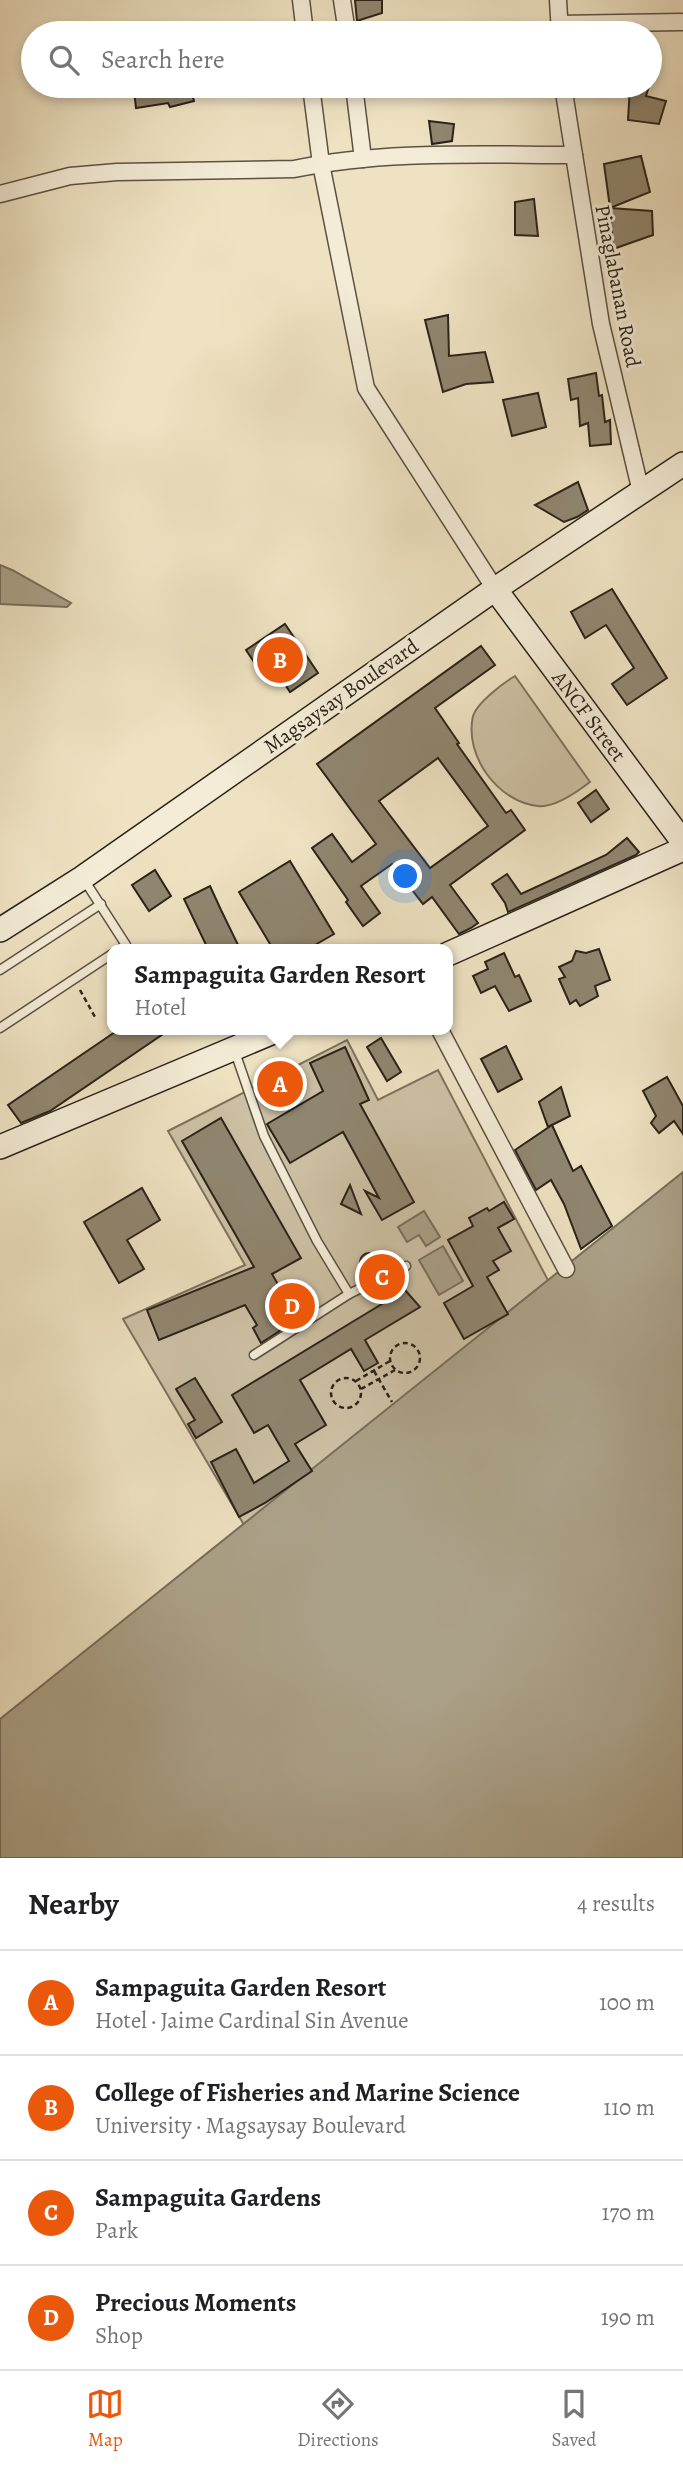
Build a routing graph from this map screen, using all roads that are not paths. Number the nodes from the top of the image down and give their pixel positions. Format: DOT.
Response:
graph roads {
  1 [pos="300,0"];
  2 [pos="342,0"];
  3 [pos="558,0"];
  4 [pos="303,21"];
  5 [pos="345,21"];
  6 [pos="559,21"];
  7 [pos="681,22"];
  8 [pos="662,23"];
  9 [pos="313,98"];
  10 [pos="355,98"];
  11 [pos="565,98"];
  12 [pos="574,155"];
  13 [pos="363,159"];
  14 [pos="321,164"];
  15 [pos="0,194"];
  16 [pos="683,464"];
  17 [pos="641,492"];
  18 [pos="495,589"];
  19 [pos="683,842"];
  20 [pos="683,849"];
  21 [pos="82,878"];
  22 [pos="101,904"];
  23 [pos="0,930"];
  24 [pos="126,944"];
  25 [pos="453,952"];
  26 [pos="107,957"];
  27 [pos="0,970"];
  28 [pos="2,1022"];
  29 [pos="266,1035"];
  30 [pos="443,1035"];
  31 [pos="234,1049"];
  32 [pos="0,1147"];
  33 [pos="406,1266"];
  34 [pos="566,1269"];
  35 [pos="349,1294"];
  36 [pos="254,1355"];
  1 -- 4 [label="street"];
  2 -- 5 [label="street"];
  3 -- 6 [label="street"];
  7 -- 8 [label="street"];
  9 -- 14 [label="street"];
  10 -- 13 [label="street"];
  11 -- 12 [label="street, Pinaglabanan Road"];
  12 -- 13 [label="street"];
  12 -- 17 [label="street, Pinaglabanan Road"];
  13 -- 14 [label="street"];
  14 -- 15 [label="street"];
  14 -- 18 [label="street"];
  16 -- 17 [label="main road, Magsaysay Boulevard"];
  17 -- 18 [label="main road, Magsaysay Boulevard"];
  18 -- 19 [label="main road, ANCF Street"];
  18 -- 21 [label="main road, Magsaysay Boulevard"];
  20 -- 25 [label="main road"];
  21 -- 22 [label="lane"];
  21 -- 23 [label="main road, Magsaysay Boulevard"];
  22 -- 24 [label="lane"];
  22 -- 27 [label="lane"];
  26 -- 28 [label="lane"];
  29 -- 31 [label="main road"];
  30 -- 34 [label="street"];
  31 -- 32 [label="main road"];
  31 -- 35 [label="lane"];
  33 -- 35 [label="lane"];
  35 -- 36 [label="lane"];
}
